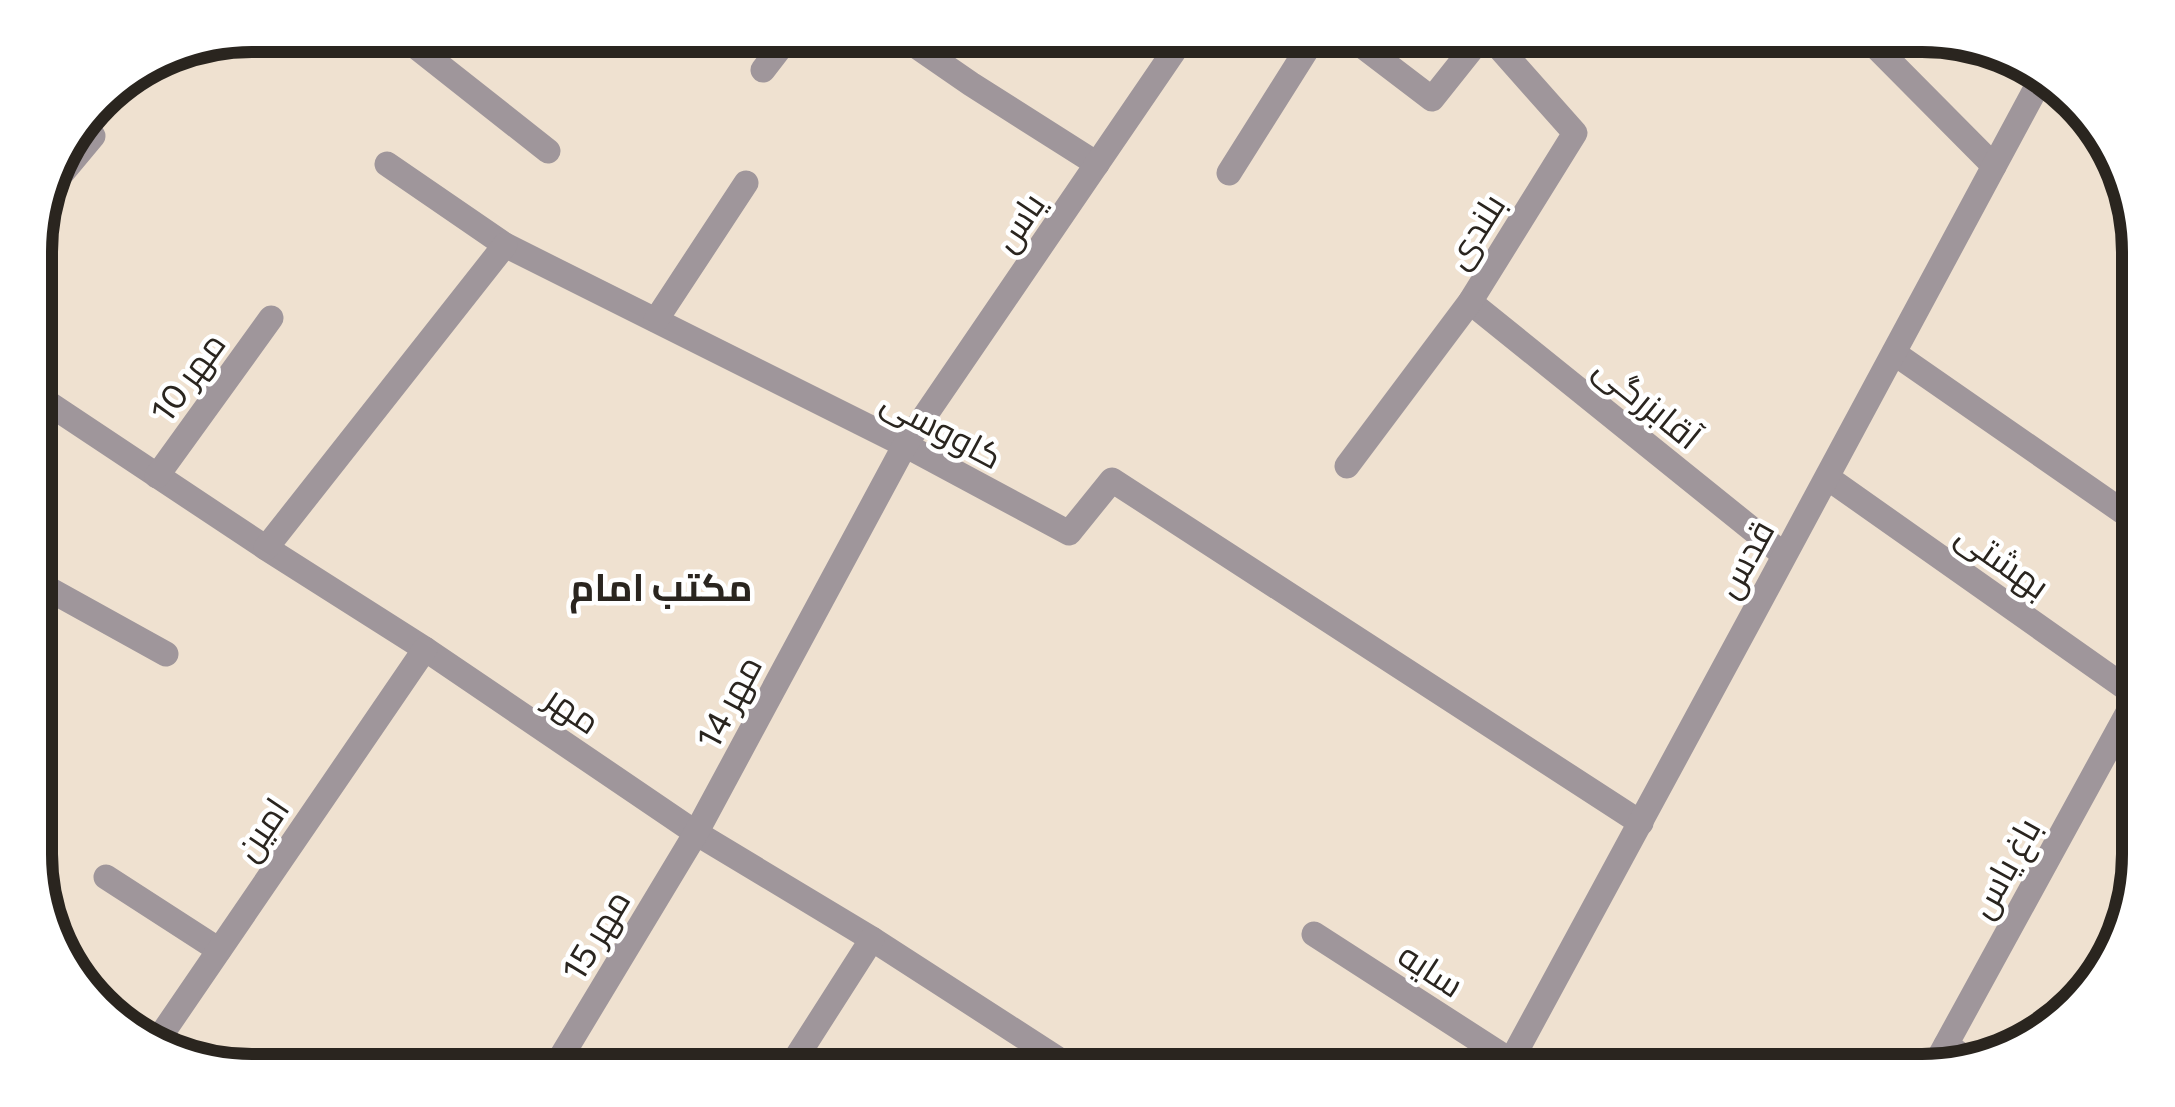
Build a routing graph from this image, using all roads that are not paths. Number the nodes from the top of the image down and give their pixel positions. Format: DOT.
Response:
graph roads {
  1 [pos="423,52"];
  2 [pos="777,52"];
  3 [pos="925,52"];
  4 [pos="1173,52"];
  5 [pos="1305,52"];
  6 [pos="1371,52"];
  7 [pos="1471,52"];
  8 [pos="1501,52"];
  9 [pos="1881,52"];
  10 [pos="763,70"];
  11 [pos="2036,88"];
  12 [pos="94,136"];
  13 [pos="548,150"];
  14 [pos="79,153"];
  15 [pos="387,164"];
  16 [pos="1098,164"];
  17 [pos="1994,166"];
  18 [pos="1229,173"];
  19 [pos="746,183"];
  20 [pos="505,245"];
  21 [pos="1470,302"];
  22 [pos="271,318"];
  23 [pos="656,320"];
  24 [pos="1894,353"];
  25 [pos="53,406"];
  26 [pos="905,445"];
  27 [pos="1347,466"];
  28 [pos="157,476"];
  29 [pos="1828,478"];
  30 [pos="2122,511"];
  31 [pos="266,548"];
  32 [pos="1784,554"];
  33 [pos="52,591"];
  34 [pos="424,649"];
  35 [pos="166,654"];
  36 [pos="2122,686"];
  37 [pos="2122,726"];
  38 [pos="1641,824"];
  39 [pos="696,832"];
  40 [pos="106,877"];
  41 [pos="1314,934"];
  42 [pos="872,939"];
  43 [pos="219,950"];
  44 [pos="162,1033"];
  45 [pos="1946,1045"];
  46 [pos="1956,1052"];
  47 [pos="1941,1053"];
  48 [pos="563,1054"];
  49 [pos="799,1054"];
  50 [pos="1050,1054"];
  51 [pos="1490,1054"];
  52 [pos="1515,1054"];
  1 -- 13 [label="street"];
  2 -- 10 [label="street"];
  3 -- 16 [label="street"];
  4 -- 16 [label="street, یاس"];
  5 -- 18 [label="street"];
  6 -- 7 [label="street"];
  8 -- 21 [label="street, بلندی"];
  9 -- 17 [label="street"];
  11 -- 17 [label="street, قدس"];
  12 -- 14 [label="street"];
  15 -- 20 [label="street, کاووسی"];
  16 -- 26 [label="street, یاس"];
  17 -- 24 [label="street, قدس"];
  19 -- 23 [label="street"];
  20 -- 23 [label="street, کاووسی"];
  20 -- 31 [label="street"];
  21 -- 27 [label="street, بلندی"];
  21 -- 32 [label="street, آقابزرگی"];
  22 -- 28 [label="street, مهر 10"];
  23 -- 26 [label="street, کاووسی"];
  24 -- 29 [label="street, قدس"];
  24 -- 30 [label="street"];
  25 -- 28 [label="street, مهر"];
  26 -- 38 [label="street, کاووسی"];
  26 -- 39 [label="street, مهر 14"];
  28 -- 31 [label="street, مهر"];
  29 -- 32 [label="street, قدس"];
  29 -- 36 [label="street, بهشتی"];
  31 -- 34 [label="street, مهر"];
  32 -- 38 [label="street, قدس"];
  33 -- 35 [label="street"];
  34 -- 39 [label="street, مهر"];
  34 -- 43 [label="street, امین"];
  37 -- 45 [label="street, باغ یاس"];
  38 -- 52 [label="street, قدس"];
  39 -- 42 [label="street, مهر"];
  39 -- 48 [label="street, مهر 15"];
  40 -- 43 [label="street"];
  41 -- 51 [label="street, سایه"];
  42 -- 49 [label="street"];
  42 -- 50 [label="street, مهر"];
  43 -- 44 [label="street, امین"];
  45 -- 46 [label="street"];
  45 -- 47 [label="street, باغ یاس"];
}
